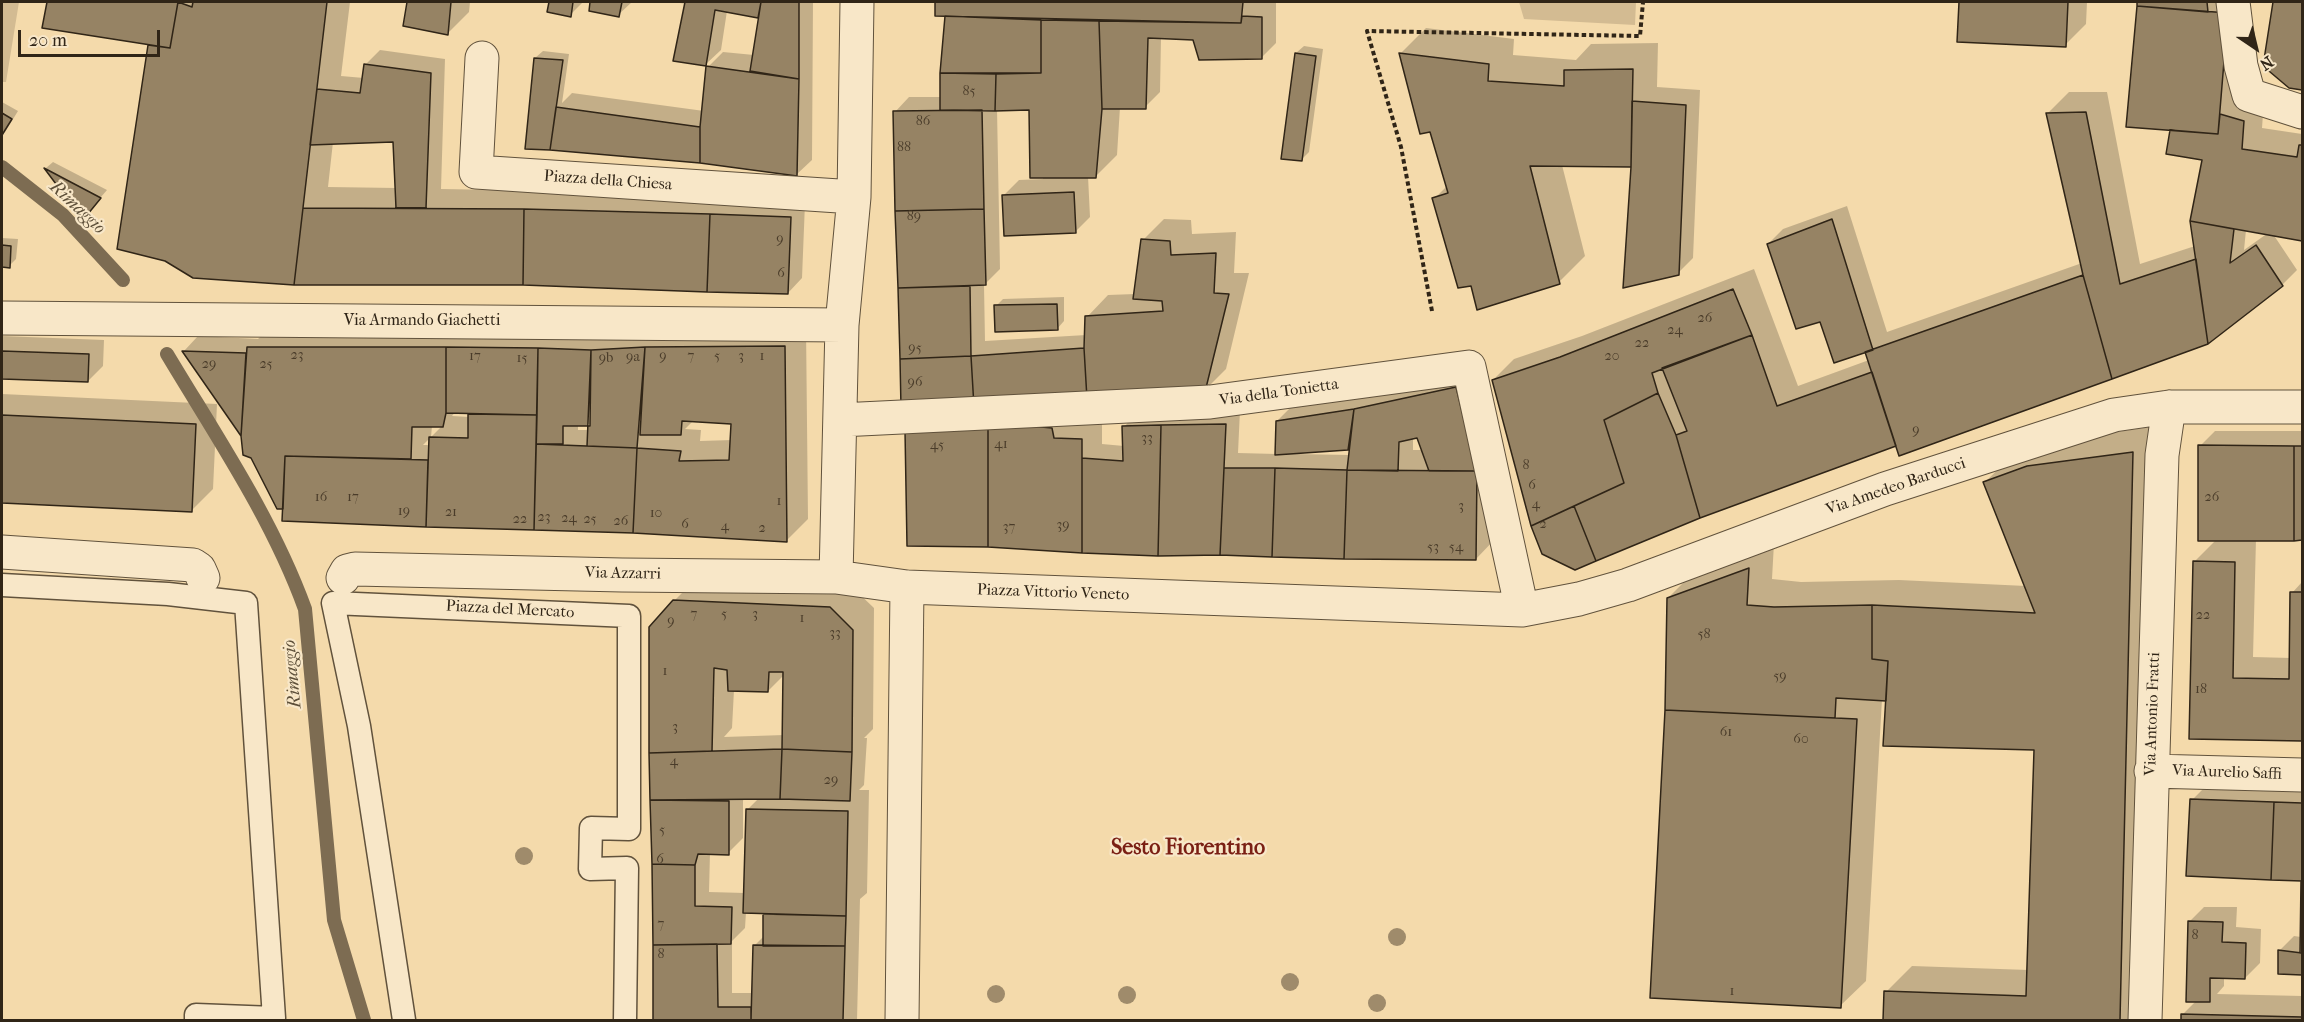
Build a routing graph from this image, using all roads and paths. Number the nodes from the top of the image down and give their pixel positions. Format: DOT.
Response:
graph roads {
  1 [pos="857,2"];
  2 [pos="1643,2"];
  3 [pos="2233,2"];
  4 [pos="482,58"];
  5 [pos="2302,112"];
  6 [pos="854,197"];
  7 [pos="1432,311"];
  8 [pos="2,318"];
  9 [pos="842,325"];
  10 [pos="2169,407"];
  11 [pos="2302,407"];
  12 [pos="840,420"];
  13 [pos="2,552"];
  14 [pos="836,577"];
  15 [pos="203,578"];
  16 [pos="344,578"];
  17 [pos="2,585"];
  18 [pos="1628,585"];
  19 [pos="907,588"];
  20 [pos="1522,610"];
  21 [pos="2151,771"];
  22 [pos="2302,775"];
  23 [pos="196,1020"];
  24 [pos="404,1020"];
  25 [pos="625,1020"];
  26 [pos="902,1020"];
  27 [pos="2145,1020"];
  1 -- 6 [label="street"];
  2 -- 7 [label="path"];
  3 -- 5 [label="street"];
  4 -- 6 [label="street, Piazza della Chiesa"];
  6 -- 9 [label="street"];
  8 -- 9 [label="street, Via Armando Giachetti"];
  9 -- 12 [label="street"];
  10 -- 11 [label="street, Via Amedeo Barducci"];
  10 -- 18 [label="street, Via Amedeo Barducci"];
  10 -- 21 [label="street, Via Antonio Fratti"];
  12 -- 14 [label="street"];
  12 -- 20 [label="street, Via della Tonietta"];
  13 -- 15 [label="street"];
  14 -- 16 [label="street, Via Azzarri"];
  14 -- 19 [label="street, Via Azzarri"];
  17 -- 23 [label="lane"];
  18 -- 20 [label="street, Piazza Vittorio Veneto"];
  19 -- 20 [label="street, Piazza Vittorio Veneto"];
  19 -- 26 [label="street"];
  21 -- 22 [label="street, Via Aurelio Saffi"];
  21 -- 27 [label="street, Via Antonio Fratti"];
  24 -- 25 [label="lane, Piazza del Mercato"];
}
